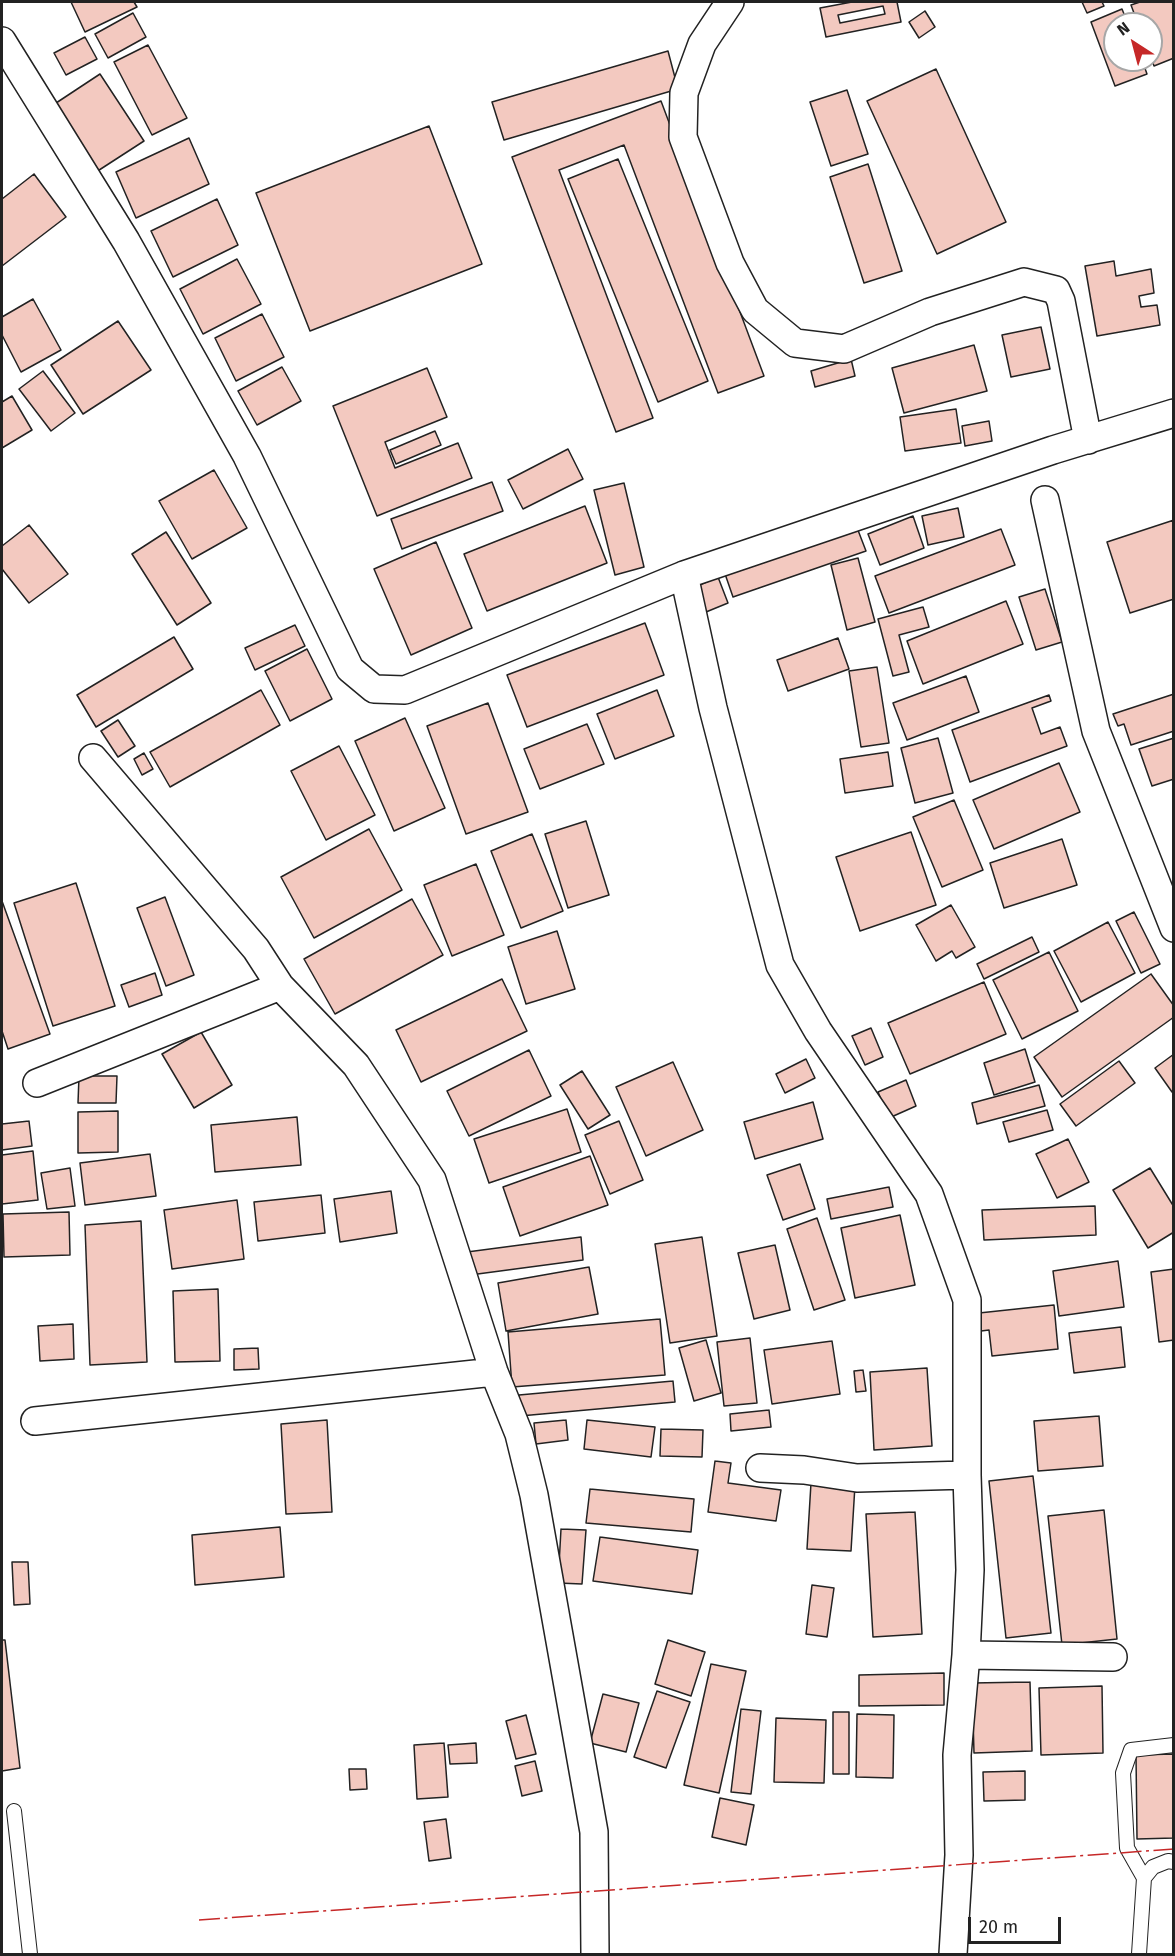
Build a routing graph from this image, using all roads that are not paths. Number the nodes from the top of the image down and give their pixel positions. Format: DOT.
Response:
graph roads {
  1 [pos="730,2"];
  2 [pos="2,41"];
  3 [pos="1173,413"];
  4 [pos="1088,440"];
  5 [pos="1045,500"];
  6 [pos="684,575"];
  7 [pos="93,758"];
  8 [pos="1173,927"];
  9 [pos="280,986"];
  10 [pos="37,1083"];
  11 [pos="494,1372"];
  12 [pos="35,1421"];
  13 [pos="760,1468"];
  14 [pos="967,1475"];
  15 [pos="966,1654"];
  16 [pos="1113,1657"];
  17 [pos="1173,1745"];
  18 [pos="15,1811"];
  19 [pos="1173,1862"];
  20 [pos="1144,1878"];
  21 [pos="30,1954"];
  22 [pos="595,1954"];
  23 [pos="953,1954"];
  24 [pos="1139,1954"];
  1 -- 4 [label="street"];
  2 -- 6 [label="street"];
  3 -- 4 [label="street"];
  4 -- 6 [label="street"];
  5 -- 8 [label="street"];
  6 -- 14 [label="street"];
  7 -- 9 [label="street"];
  9 -- 10 [label="street"];
  9 -- 11 [label="street"];
  11 -- 12 [label="street"];
  11 -- 22 [label="street"];
  13 -- 14 [label="street"];
  14 -- 15 [label="street"];
  15 -- 16 [label="street"];
  15 -- 23 [label="street"];
  17 -- 20 [label="lane"];
  18 -- 21 [label="lane"];
  19 -- 20 [label="lane"];
  20 -- 24 [label="lane"];
}
